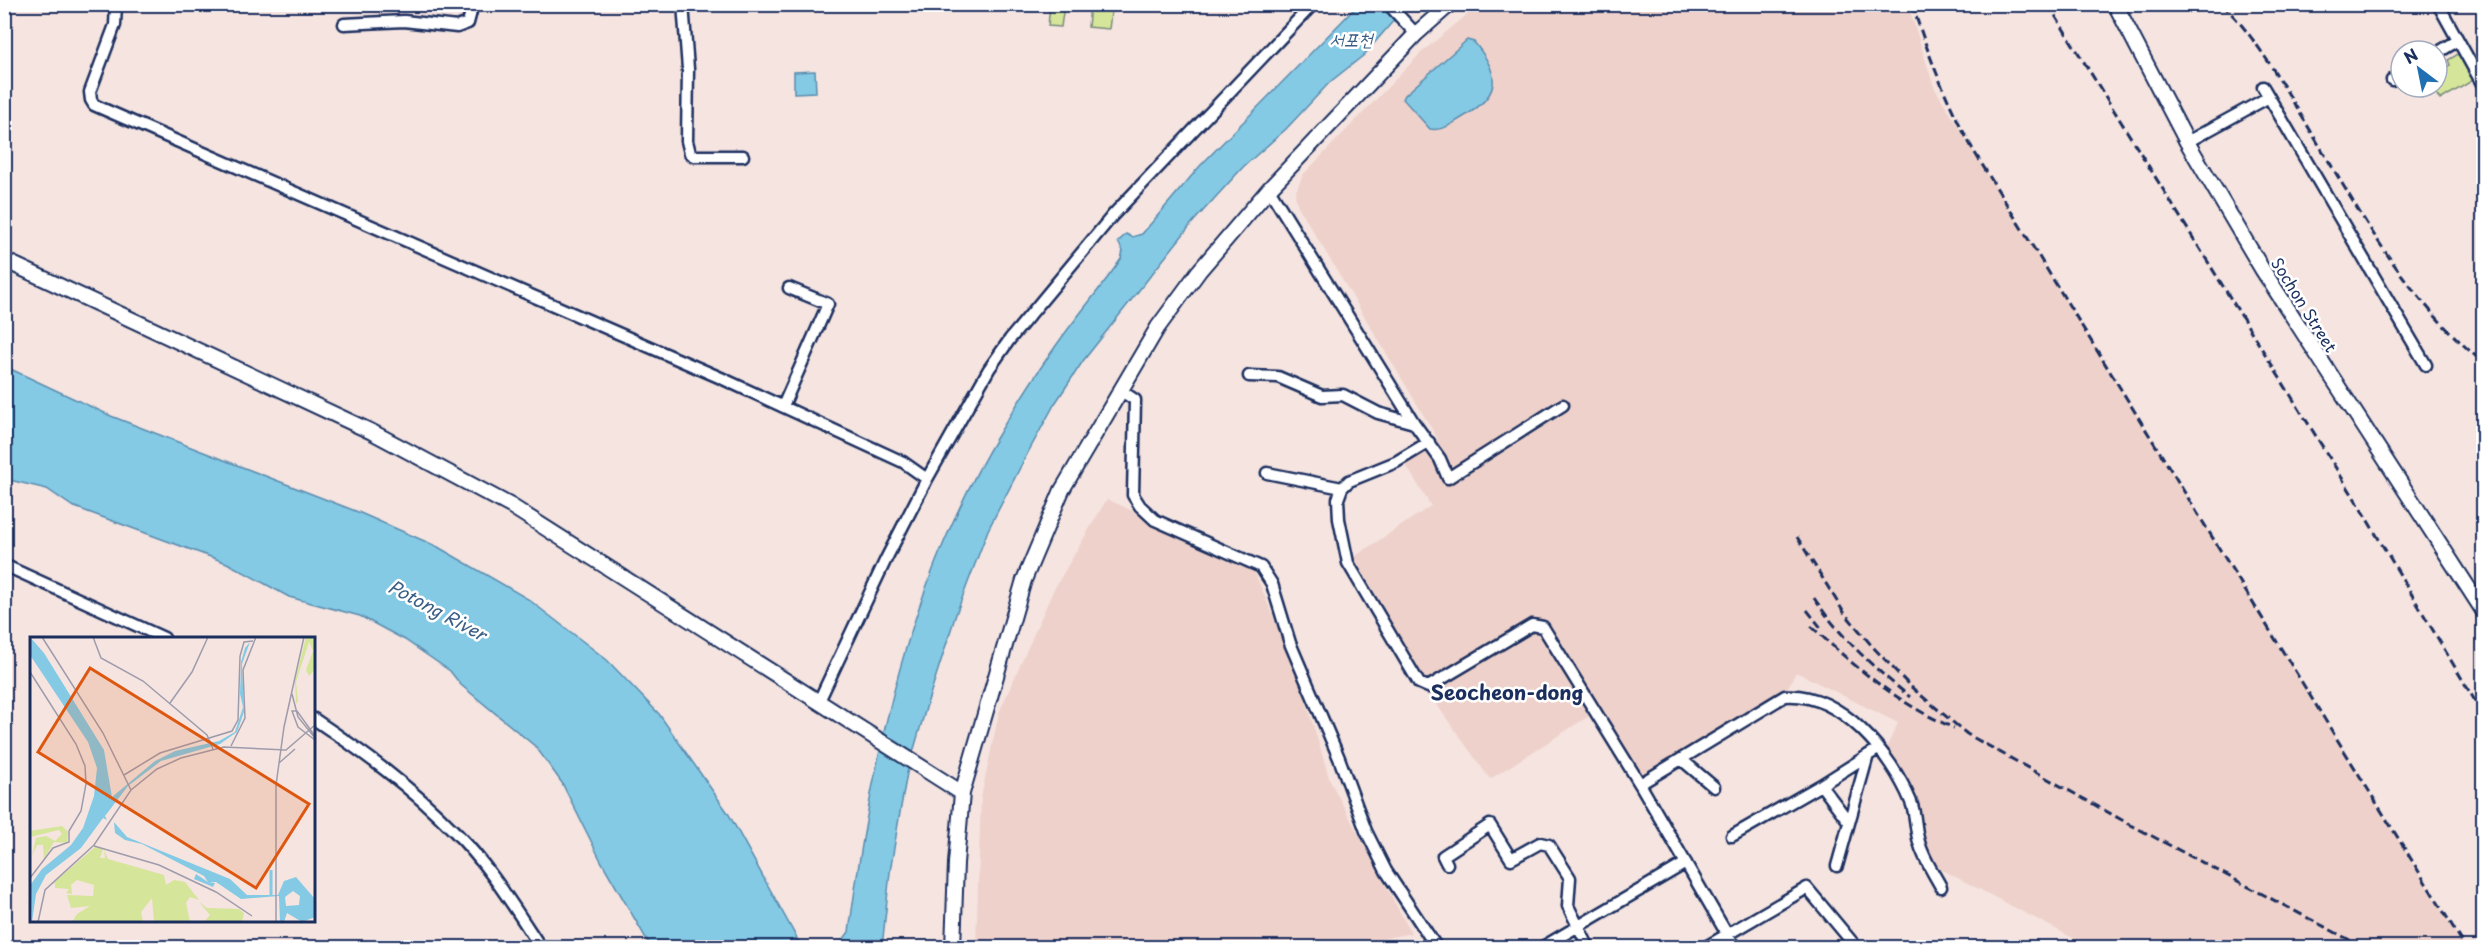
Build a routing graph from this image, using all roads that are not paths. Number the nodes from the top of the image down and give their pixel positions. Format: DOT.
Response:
graph roads {
  1 [pos="116,4"];
  2 [pos="473,4"];
  3 [pos="682,4"];
  4 [pos="1312,4"];
  5 [pos="1388,4"];
  6 [pos="1449,4"];
  7 [pos="2115,4"];
  8 [pos="2438,4"];
  9 [pos="344,24"];
  10 [pos="1416,34"];
  11 [pos="2457,41"];
  12 [pos="2449,46"];
  13 [pos="2263,87"];
  14 [pos="2484,87"];
  15 [pos="2269,97"];
  16 [pos="2187,142"];
  17 [pos="743,156"];
  18 [pos="1269,189"];
  19 [pos="4,260"];
  20 [pos="789,288"];
  21 [pos="2426,366"];
  22 [pos="1249,376"];
  23 [pos="1120,390"];
  24 [pos="1563,405"];
  25 [pos="783,406"];
  26 [pos="1414,423"];
  27 [pos="1429,442"];
  28 [pos="1267,473"];
  29 [pos="927,479"];
  30 [pos="1342,488"];
  31 [pos="4,565"];
  32 [pos="2484,612"];
  33 [pos="160,637"];
  34 [pos="824,707"];
  35 [pos="315,720"];
  36 [pos="1873,752"];
  37 [pos="1681,759"];
  38 [pos="1640,784"];
  39 [pos="1821,785"];
  40 [pos="1714,787"];
  41 [pos="962,793"];
  42 [pos="1849,822"];
  43 [pos="1732,836"];
  44 [pos="1686,863"];
  45 [pos="1447,864"];
  46 [pos="1837,866"];
  47 [pos="1941,887"];
  48 [pos="1578,926"];
  49 [pos="1727,934"];
  50 [pos="541,948"];
  51 [pos="953,948"];
  52 [pos="1437,948"];
  53 [pos="1541,948"];
  54 [pos="1589,948"];
  55 [pos="1704,948"];
  56 [pos="1735,948"];
  57 [pos="1857,948"];
  1 -- 25 [label="street"];
  2 -- 9 [label="street"];
  3 -- 17 [label="street"];
  4 -- 29 [label="street"];
  5 -- 10 [label="street"];
  6 -- 10 [label="main road"];
  7 -- 16 [label="main road, Sochon Street"];
  8 -- 11 [label="street"];
  10 -- 18 [label="main road"];
  11 -- 12 [label="street"];
  11 -- 14 [label="street"];
  13 -- 15 [label="street"];
  15 -- 16 [label="street"];
  15 -- 21 [label="street"];
  16 -- 32 [label="main road, Sochon Street"];
  18 -- 23 [label="main road"];
  18 -- 26 [label="street"];
  19 -- 34 [label="main road"];
  20 -- 25 [label="street"];
  22 -- 26 [label="street"];
  23 -- 41 [label="main road"];
  23 -- 52 [label="street"];
  24 -- 27 [label="street"];
  25 -- 29 [label="street"];
  26 -- 27 [label="street"];
  27 -- 30 [label="street"];
  28 -- 30 [label="street"];
  29 -- 34 [label="street"];
  30 -- 38 [label="street"];
  31 -- 33 [label="street"];
  34 -- 41 [label="main road"];
  35 -- 50 [label="street"];
  36 -- 37 [label="street"];
  36 -- 39 [label="street"];
  36 -- 42 [label="street"];
  36 -- 47 [label="street"];
  37 -- 38 [label="street"];
  37 -- 40 [label="street"];
  38 -- 44 [label="street"];
  39 -- 42 [label="street"];
  39 -- 43 [label="street"];
  41 -- 51 [label="main road"];
  42 -- 46 [label="street"];
  44 -- 48 [label="street"];
  44 -- 49 [label="street"];
  45 -- 48 [label="street"];
  48 -- 53 [label="street"];
  48 -- 54 [label="street"];
  49 -- 55 [label="street"];
  49 -- 56 [label="street"];
  49 -- 57 [label="street"];
}
